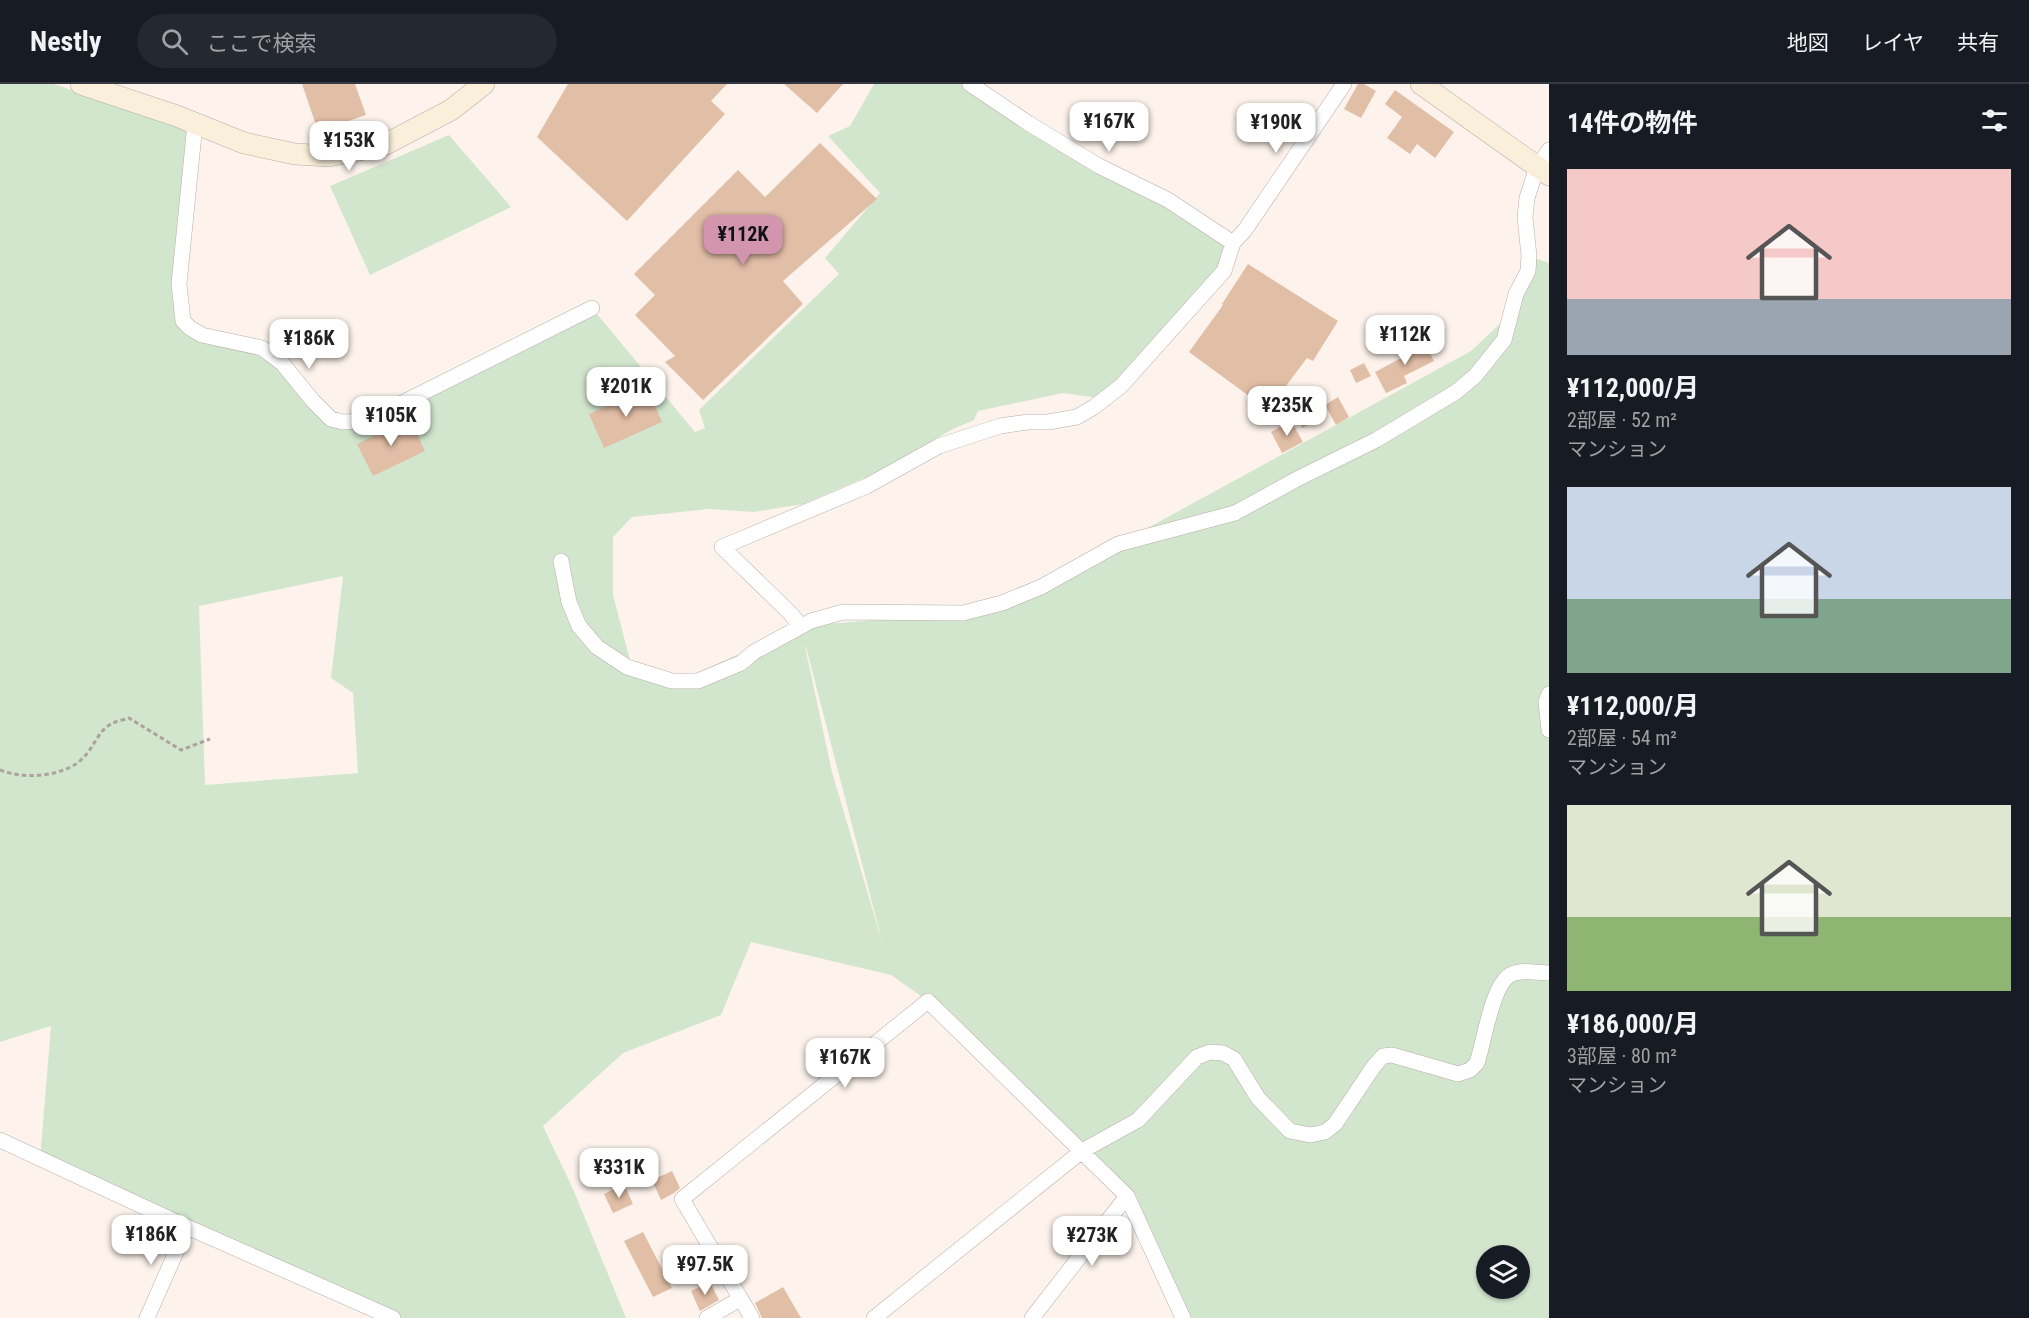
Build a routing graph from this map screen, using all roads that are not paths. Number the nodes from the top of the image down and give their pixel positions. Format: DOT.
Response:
graph roads {
  1 [pos="81,84"];
  2 [pos="484,84"];
  3 [pos="970,84"];
  4 [pos="1344,84"];
  5 [pos="1421,84"];
  6 [pos="195,124"];
  7 [pos="1545,164"];
  8 [pos="1233,243"];
  9 [pos="592,308"];
  10 [pos="561,561"];
  11 [pos="801,626"];
  12 [pos="1549,694"];
  13 [pos="1549,730"];
  14 [pos="1549,973"];
  15 [pos="0,1140"];
  16 [pos="1082,1151"];
  17 [pos="1127,1196"];
  18 [pos="186,1227"];
  19 [pos="740,1299"];
  20 [pos="382,1316"];
  21 [pos="147,1318"];
  22 [pos="707,1318"];
  23 [pos="752,1318"];
  24 [pos="874,1318"];
  25 [pos="1032,1318"];
  26 [pos="1183,1318"];
  1 -- 6 [label="street"];
  2 -- 6 [label="street"];
  3 -- 8 [label="street"];
  4 -- 8 [label="street"];
  5 -- 7 [label="street"];
  6 -- 9 [label="street"];
  7 -- 11 [label="street"];
  8 -- 11 [label="street"];
  10 -- 11 [label="street"];
  12 -- 13 [label="street"];
  14 -- 16 [label="street"];
  15 -- 18 [label="street"];
  16 -- 17 [label="street"];
  16 -- 19 [label="street"];
  16 -- 24 [label="street"];
  17 -- 25 [label="street"];
  17 -- 26 [label="street"];
  18 -- 20 [label="street"];
  18 -- 21 [label="street"];
  19 -- 22 [label="street"];
  19 -- 23 [label="street"];
}
